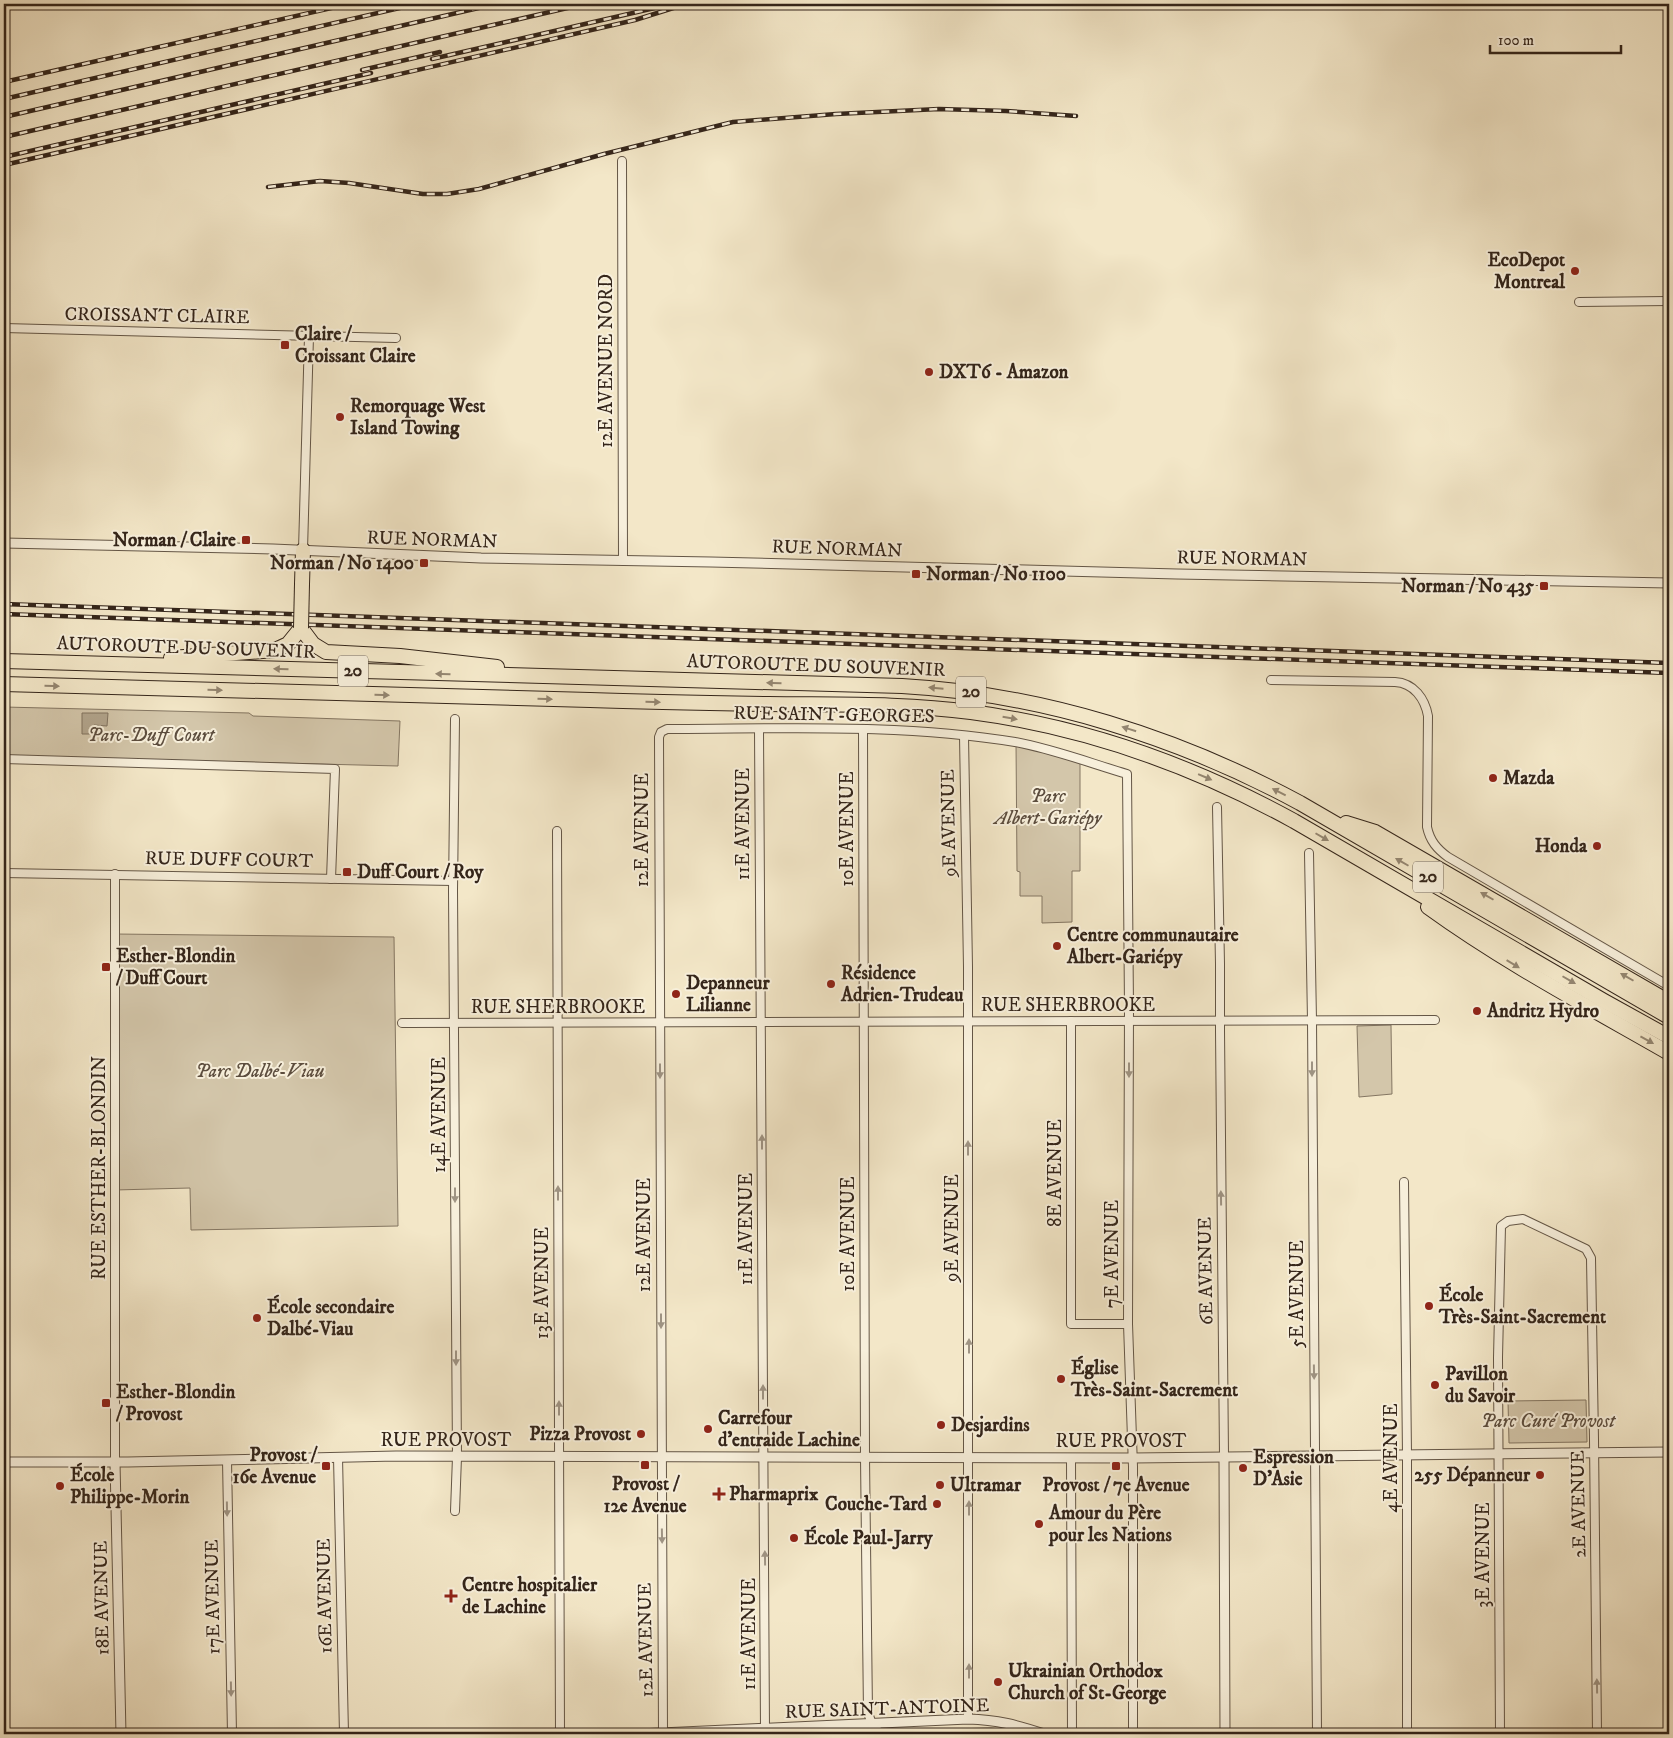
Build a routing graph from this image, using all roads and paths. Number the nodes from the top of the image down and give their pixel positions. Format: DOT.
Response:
graph roads {
  1 [pos="622,161"];
  2 [pos="1669,301"];
  3 [pos="1579,302"];
  4 [pos="4,328"];
  5 [pos="309,336"];
  6 [pos="396,338"];
  7 [pos="4,542"];
  8 [pos="303,550"];
  9 [pos="623,561"];
  10 [pos="1669,583"];
  11 [pos="301,631"];
  12 [pos="4,661"];
  13 [pos="109,664"];
  14 [pos="597,678"];
  15 [pos="1271,680"];
  16 [pos="4,684"];
  17 [pos="455,718"];
  18 [pos="759,729"];
  19 [pos="863,729"];
  20 [pos="964,736"];
  21 [pos="659,737"];
  22 [pos="4,759"];
  23 [pos="1127,774"];
  24 [pos="1217,807"];
  25 [pos="1322,815"];
  26 [pos="556,831"];
  27 [pos="1309,853"];
  28 [pos="1364,861"];
  29 [pos="4,873"];
  30 [pos="115,874"];
  31 [pos="331,879"];
  32 [pos="453,881"];
  33 [pos="1669,986"];
  34 [pos="1669,1002"];
  35 [pos="1669,1017"];
  36 [pos="1220,1020"];
  37 [pos="1312,1020"];
  38 [pos="1435,1020"];
  39 [pos="864,1021"];
  40 [pos="967,1021"];
  41 [pos="1071,1021"];
  42 [pos="1129,1021"];
  43 [pos="762,1022"];
  44 [pos="557,1023"];
  45 [pos="659,1023"];
  46 [pos="402,1024"];
  47 [pos="454,1024"];
  48 [pos="1669,1037"];
  49 [pos="1669,1053"];
  50 [pos="1404,1182"];
  51 [pos="1501,1226"];
  52 [pos="1128,1324"];
  53 [pos="1669,1452"];
  54 [pos="1594,1453"];
  55 [pos="1499,1454"];
  56 [pos="1315,1455"];
  57 [pos="1407,1455"];
  58 [pos="1224,1456"];
  59 [pos="338,1457"];
  60 [pos="457,1457"];
  61 [pos="559,1457"];
  62 [pos="661,1457"];
  63 [pos="764,1458"];
  64 [pos="865,1458"];
  65 [pos="969,1458"];
  66 [pos="1072,1458"];
  67 [pos="1132,1458"];
  68 [pos="227,1460"];
  69 [pos="4,1462"];
  70 [pos="114,1462"];
  71 [pos="455,1511"];
  72 [pos="968,1719"];
  73 [pos="4,1722"];
  74 [pos="872,1724"];
  75 [pos="765,1729"];
  76 [pos="664,1733"];
  77 [pos="4,1734"];
  78 [pos="121,1734"];
  79 [pos="232,1734"];
  80 [pos="344,1734"];
  81 [pos="560,1734"];
  82 [pos="639,1734"];
  83 [pos="881,1734"];
  84 [pos="1044,1734"];
  85 [pos="1072,1734"];
  86 [pos="1133,1734"];
  87 [pos="1225,1734"];
  88 [pos="1318,1734"];
  89 [pos="1407,1734"];
  90 [pos="1500,1734"];
  91 [pos="1597,1734"];
  92 [pos="1649,1734"];
  93 [pos="1669,1734"];
  1 -- 9 [label="street, 12E AVENUE NORD"];
  2 -- 3 [label="street"];
  4 -- 5 [label="street, CROISSANT CLAIRE"];
  5 -- 6 [label="street, CROISSANT CLAIRE"];
  5 -- 8 [label="street"];
  7 -- 8 [label="street, RUE NORMAN"];
  8 -- 9 [label="street, RUE NORMAN"];
  8 -- 11 [label="highway, bridge"];
  9 -- 10 [label="street, RUE NORMAN"];
  11 -- 13 [label="highway"];
  11 -- 14 [label="highway"];
  12 -- 13 [label="highway, AUTOROUTE DU SOUVENIR / 20"];
  14 -- 13 [label="highway, AUTOROUTE DU SOUVENIR / 20, one-way"];
  25 -- 14 [label="highway, AUTOROUTE DU SOUVENIR / 20, one-way"];
  15 -- 33 [label="street"];
  16 -- 28 [label="highway, AUTOROUTE DU SOUVENIR / 20, one-way"];
  17 -- 32 [label="street, 14E AVENUE"];
  18 -- 19 [label="street, RUE SAINT-GEORGES"];
  18 -- 21 [label="street, RUE SAINT-GEORGES"];
  18 -- 43 [label="street, 11E AVENUE"];
  19 -- 20 [label="street, RUE SAINT-GEORGES"];
  19 -- 39 [label="street, 10E AVENUE"];
  20 -- 23 [label="street, RUE SAINT-GEORGES"];
  20 -- 40 [label="street, 9E AVENUE"];
  21 -- 45 [label="street, 12E AVENUE"];
  22 -- 31 [label="street"];
  23 -- 42 [label="street, 7E AVENUE"];
  24 -- 36 [label="street, 6E AVENUE"];
  34 -- 25 [label="highway, one-way"];
  35 -- 25 [label="highway, AUTOROUTE DU SOUVENIR / 20, one-way"];
  26 -- 44 [label="street, 13E AVENUE"];
  27 -- 37 [label="street, 5E AVENUE"];
  28 -- 48 [label="highway, AUTOROUTE DU SOUVENIR / 20, one-way"];
  28 -- 49 [label="highway, one-way"];
  29 -- 30 [label="street, RUE DUFF COURT"];
  30 -- 31 [label="street, RUE DUFF COURT"];
  30 -- 70 [label="street, RUE ESTHER-BLONDIN"];
  31 -- 32 [label="street, RUE DUFF COURT"];
  32 -- 47 [label="street, 14E AVENUE"];
  36 -- 37 [label="street, RUE SHERBROOKE"];
  36 -- 42 [label="street, RUE SHERBROOKE"];
  58 -- 36 [label="street, 6E AVENUE, one-way"];
  37 -- 38 [label="street, RUE SHERBROOKE"];
  37 -- 56 [label="street, 5E AVENUE, one-way"];
  39 -- 40 [label="street, RUE SHERBROOKE"];
  39 -- 43 [label="street, RUE SHERBROOKE"];
  39 -- 64 [label="street, 10E AVENUE"];
  40 -- 41 [label="street, RUE SHERBROOKE"];
  65 -- 40 [label="street, 9E AVENUE, one-way"];
  41 -- 42 [label="street, RUE SHERBROOKE"];
  41 -- 52 [label="street, 8E AVENUE"];
  42 -- 52 [label="street, 7E AVENUE, one-way"];
  43 -- 45 [label="street, RUE SHERBROOKE"];
  63 -- 43 [label="street, 11E AVENUE, one-way"];
  44 -- 45 [label="street, RUE SHERBROOKE"];
  44 -- 47 [label="street, RUE SHERBROOKE"];
  61 -- 44 [label="street, 13E AVENUE, one-way"];
  45 -- 62 [label="street, 12E AVENUE, one-way"];
  46 -- 47 [label="street, RUE SHERBROOKE"];
  47 -- 60 [label="street, 14E AVENUE, one-way"];
  50 -- 57 [label="street, 4E AVENUE"];
  51 -- 54 [label="street, 2E AVENUE"];
  51 -- 55 [label="street, 3E AVENUE"];
  52 -- 67 [label="street, 7E AVENUE"];
  53 -- 54 [label="street, RUE PROVOST"];
  54 -- 55 [label="street, RUE PROVOST"];
  91 -- 54 [label="street, 2E AVENUE, one-way"];
  55 -- 57 [label="street, RUE PROVOST"];
  55 -- 90 [label="street, 3E AVENUE"];
  56 -- 57 [label="street, RUE PROVOST"];
  56 -- 58 [label="street, RUE PROVOST"];
  56 -- 88 [label="street, 5E AVENUE"];
  57 -- 89 [label="street, 4E AVENUE"];
  58 -- 67 [label="street, RUE PROVOST"];
  58 -- 87 [label="street, 6E AVENUE"];
  59 -- 60 [label="street, RUE PROVOST"];
  59 -- 68 [label="street, RUE PROVOST"];
  59 -- 80 [label="street, 16E AVENUE"];
  60 -- 61 [label="street, RUE PROVOST"];
  60 -- 71 [label="street, 14E AVENUE"];
  61 -- 62 [label="street, RUE PROVOST"];
  61 -- 81 [label="street, 13E AVENUE"];
  62 -- 63 [label="street, RUE PROVOST"];
  62 -- 76 [label="street, 12E AVENUE, one-way"];
  63 -- 64 [label="street, RUE PROVOST"];
  75 -- 63 [label="street, 11E AVENUE, one-way"];
  64 -- 65 [label="street, RUE PROVOST"];
  64 -- 74 [label="street, 10E AVENUE"];
  65 -- 66 [label="street, RUE PROVOST"];
  72 -- 65 [label="street, 9E AVENUE, one-way"];
  66 -- 67 [label="street, RUE PROVOST"];
  66 -- 85 [label="street"];
  67 -- 86 [label="street, 7E AVENUE"];
  68 -- 70 [label="street, RUE PROVOST"];
  68 -- 79 [label="street, 17E AVENUE, one-way"];
  69 -- 70 [label="street, RUE PROVOST"];
  70 -- 78 [label="street, 18E AVENUE"];
  72 -- 74 [label="street, RUE SAINT-ANTOINE"];
  72 -- 84 [label="street, RUE SAINT-ANTOINE"];
  73 -- 77 [label="street"];
  74 -- 75 [label="street, RUE SAINT-ANTOINE"];
  74 -- 83 [label="street"];
  75 -- 76 [label="street, RUE SAINT-ANTOINE"];
  76 -- 82 [label="street, RUE SAINT-ANTOINE"];
  92 -- 93 [label="street"];
}
